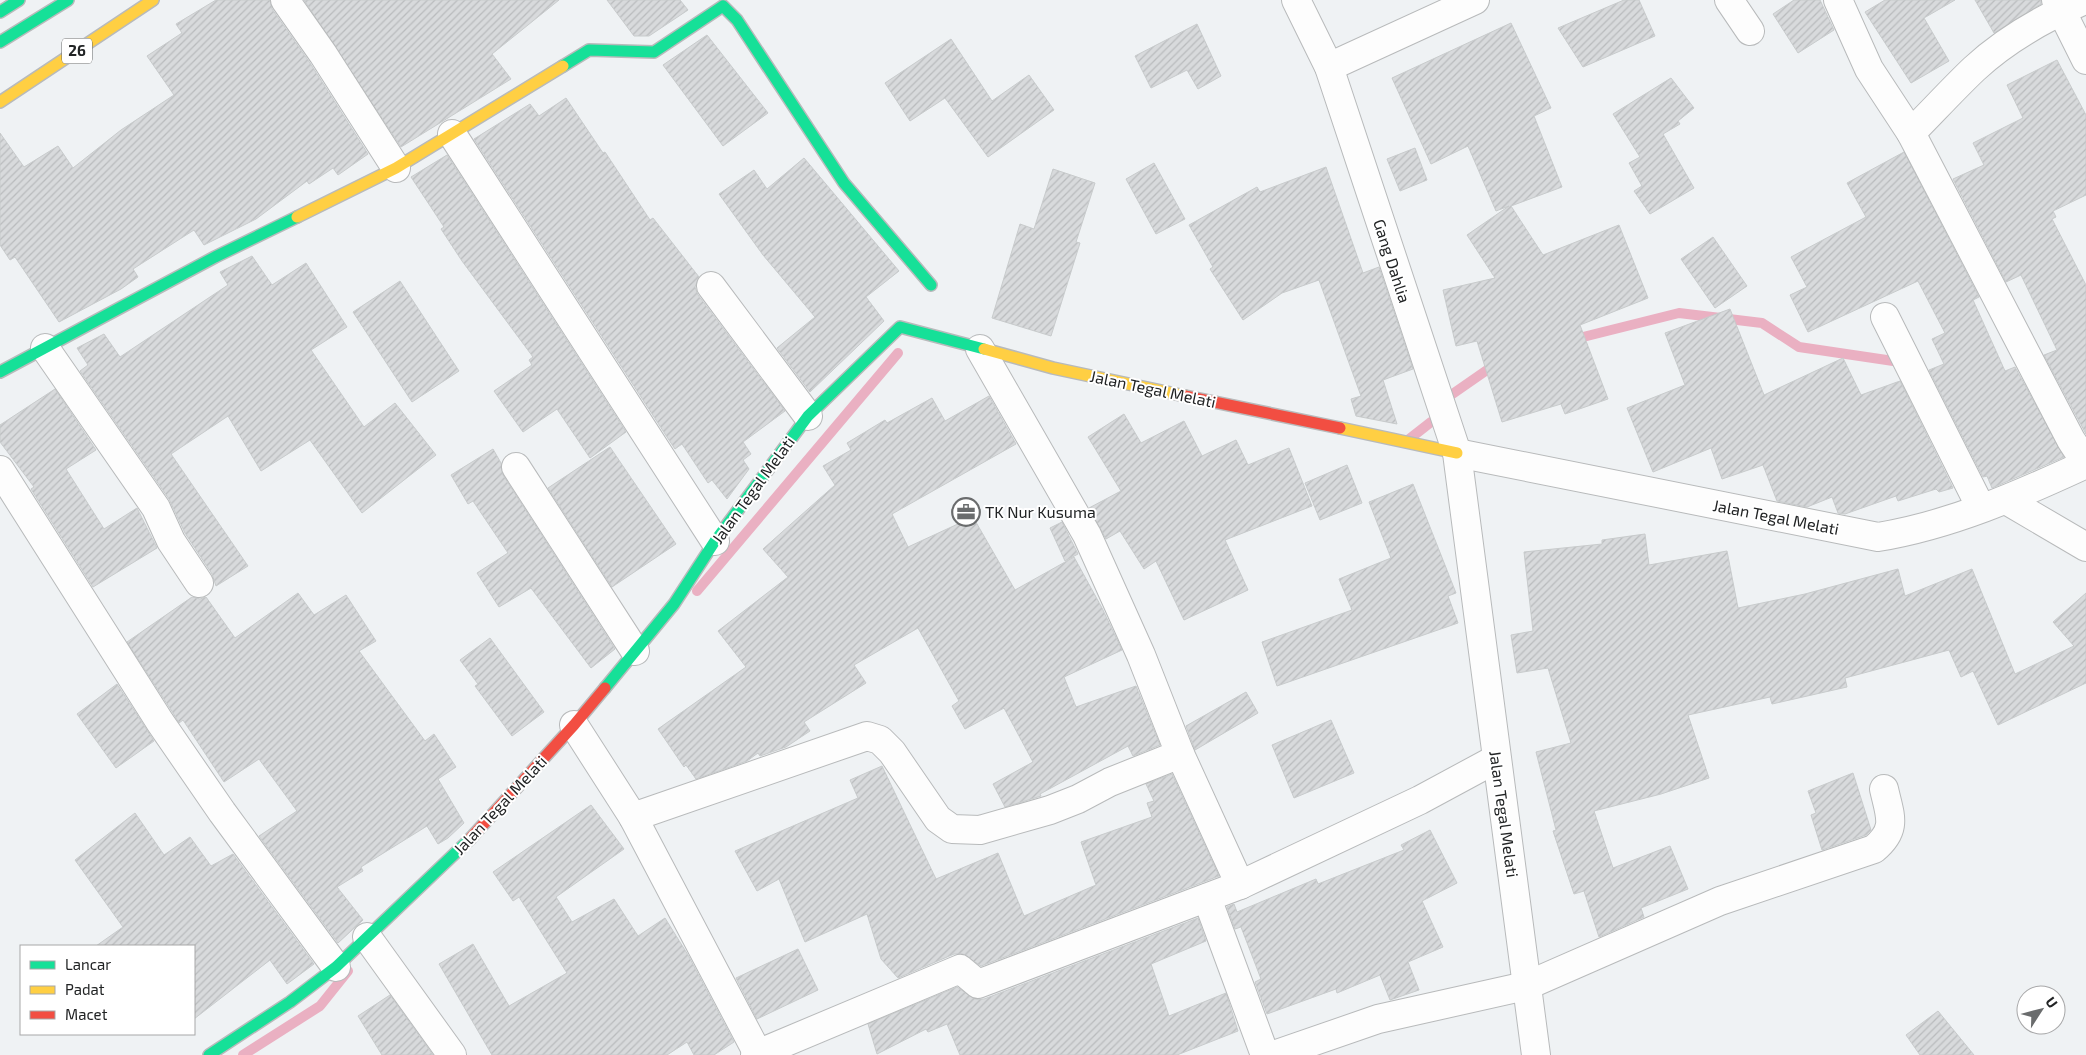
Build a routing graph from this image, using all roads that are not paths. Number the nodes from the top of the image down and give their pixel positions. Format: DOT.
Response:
graph roads {
  1 [pos="68,0"];
  2 [pos="153,0"];
  3 [pos="285,0"];
  4 [pos="1296,0"];
  5 [pos="1475,0"];
  6 [pos="1729,0"];
  7 [pos="1838,0"];
  8 [pos="2068,3"];
  9 [pos="1750,31"];
  10 [pos="0,42"];
  11 [pos="2086,60"];
  12 [pos="1328,67"];
  13 [pos="0,102"];
  14 [pos="1912,133"];
  15 [pos="452,134"];
  16 [pos="396,168"];
  17 [pos="931,284"];
  18 [pos="711,286"];
  19 [pos="1884,317"];
  20 [pos="45,348"];
  21 [pos="980,349"];
  22 [pos="0,372"];
  23 [pos="808,416"];
  24 [pos="1456,453"];
  25 [pos="2086,463"];
  26 [pos="516,467"];
  27 [pos="0,470"];
  28 [pos="2006,500"];
  29 [pos="1981,508"];
  30 [pos="715,541"];
  31 [pos="2086,547"];
  32 [pos="199,583"];
  33 [pos="635,651"];
  34 [pos="574,725"];
  35 [pos="1180,754"];
  36 [pos="1496,759"];
  37 [pos="1884,789"];
  38 [pos="633,817"];
  39 [pos="1240,885"];
  40 [pos="1207,898"];
  41 [pos="367,937"];
  42 [pos="336,967"];
  43 [pos="1526,986"];
  44 [pos="209,1055"];
  45 [pos="452,1055"];
  46 [pos="757,1055"];
  47 [pos="1265,1055"];
  48 [pos="1274,1055"];
  49 [pos="1536,1055"];
  1 -- 10 [label="main road"];
  2 -- 13 [label="main road, 26"];
  3 -- 16 [label="street"];
  4 -- 12 [label="street, Gang Dahlia"];
  5 -- 12 [label="street"];
  6 -- 9 [label="street"];
  7 -- 14 [label="street"];
  8 -- 11 [label="street"];
  8 -- 14 [label="street"];
  12 -- 24 [label="street, Gang Dahlia"];
  14 -- 25 [label="street"];
  15 -- 16 [label="main road"];
  15 -- 17 [label="main road"];
  15 -- 30 [label="street"];
  16 -- 20 [label="main road"];
  18 -- 23 [label="street"];
  19 -- 29 [label="street"];
  20 -- 22 [label="main road"];
  20 -- 32 [label="street"];
  21 -- 23 [label="main road, Jalan Tegal Melati"];
  21 -- 24 [label="main road, Jalan Tegal Melati"];
  21 -- 35 [label="street"];
  23 -- 30 [label="main road, Jalan Tegal Melati"];
  24 -- 29 [label="street, Jalan Tegal Melati"];
  24 -- 36 [label="street, Jalan Tegal Melati"];
  25 -- 28 [label="street, Jalan Tegal Melati"];
  26 -- 33 [label="street"];
  27 -- 42 [label="street"];
  28 -- 29 [label="street, Jalan Tegal Melati"];
  28 -- 31 [label="street"];
  30 -- 33 [label="main road, Jalan Tegal Melati"];
  33 -- 34 [label="main road, Jalan Tegal Melati"];
  34 -- 38 [label="street"];
  34 -- 41 [label="main road, Jalan Tegal Melati"];
  35 -- 38 [label="street"];
  35 -- 39 [label="street"];
  36 -- 39 [label="street"];
  36 -- 43 [label="street, Jalan Tegal Melati"];
  37 -- 43 [label="street"];
  38 -- 46 [label="street"];
  39 -- 40 [label="street"];
  40 -- 46 [label="street"];
  40 -- 47 [label="street"];
  41 -- 42 [label="main road, Jalan Tegal Melati"];
  41 -- 45 [label="street"];
  42 -- 44 [label="main road, Jalan Tegal Melati"];
  43 -- 48 [label="street"];
  43 -- 49 [label="street, Jalan Tegal Melati"];
}
